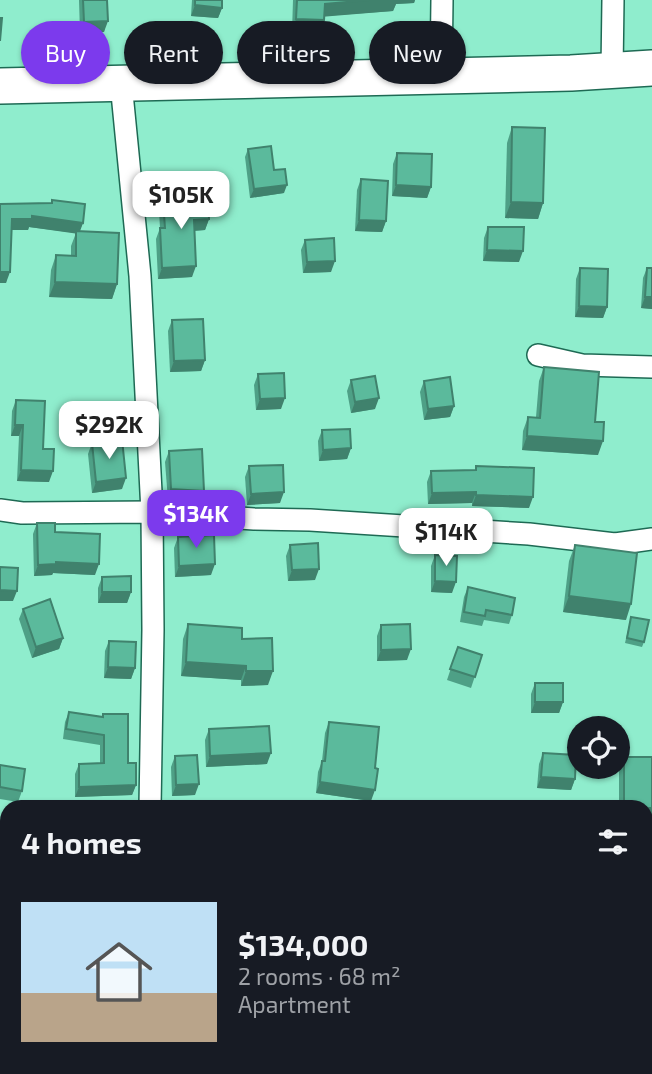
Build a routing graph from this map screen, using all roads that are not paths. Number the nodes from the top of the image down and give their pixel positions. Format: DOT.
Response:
graph roads {
  1 [pos="442,0"];
  2 [pos="613,0"];
  3 [pos="442,21"];
  4 [pos="652,68"];
  5 [pos="612,70"];
  6 [pos="466,75"];
  7 [pos="369,78"];
  8 [pos="121,83"];
  9 [pos="0,86"];
  10 [pos="538,355"];
  11 [pos="652,366"];
  12 [pos="0,510"];
  13 [pos="152,512"];
  14 [pos="652,539"];
  15 [pos="150,800"];
  1 -- 3 [label="street"];
  2 -- 5 [label="street"];
  4 -- 5 [label="highway"];
  5 -- 6 [label="highway"];
  7 -- 8 [label="highway"];
  8 -- 9 [label="highway"];
  8 -- 13 [label="street"];
  10 -- 11 [label="street"];
  12 -- 13 [label="street"];
  13 -- 14 [label="street"];
  13 -- 15 [label="street"];
}
